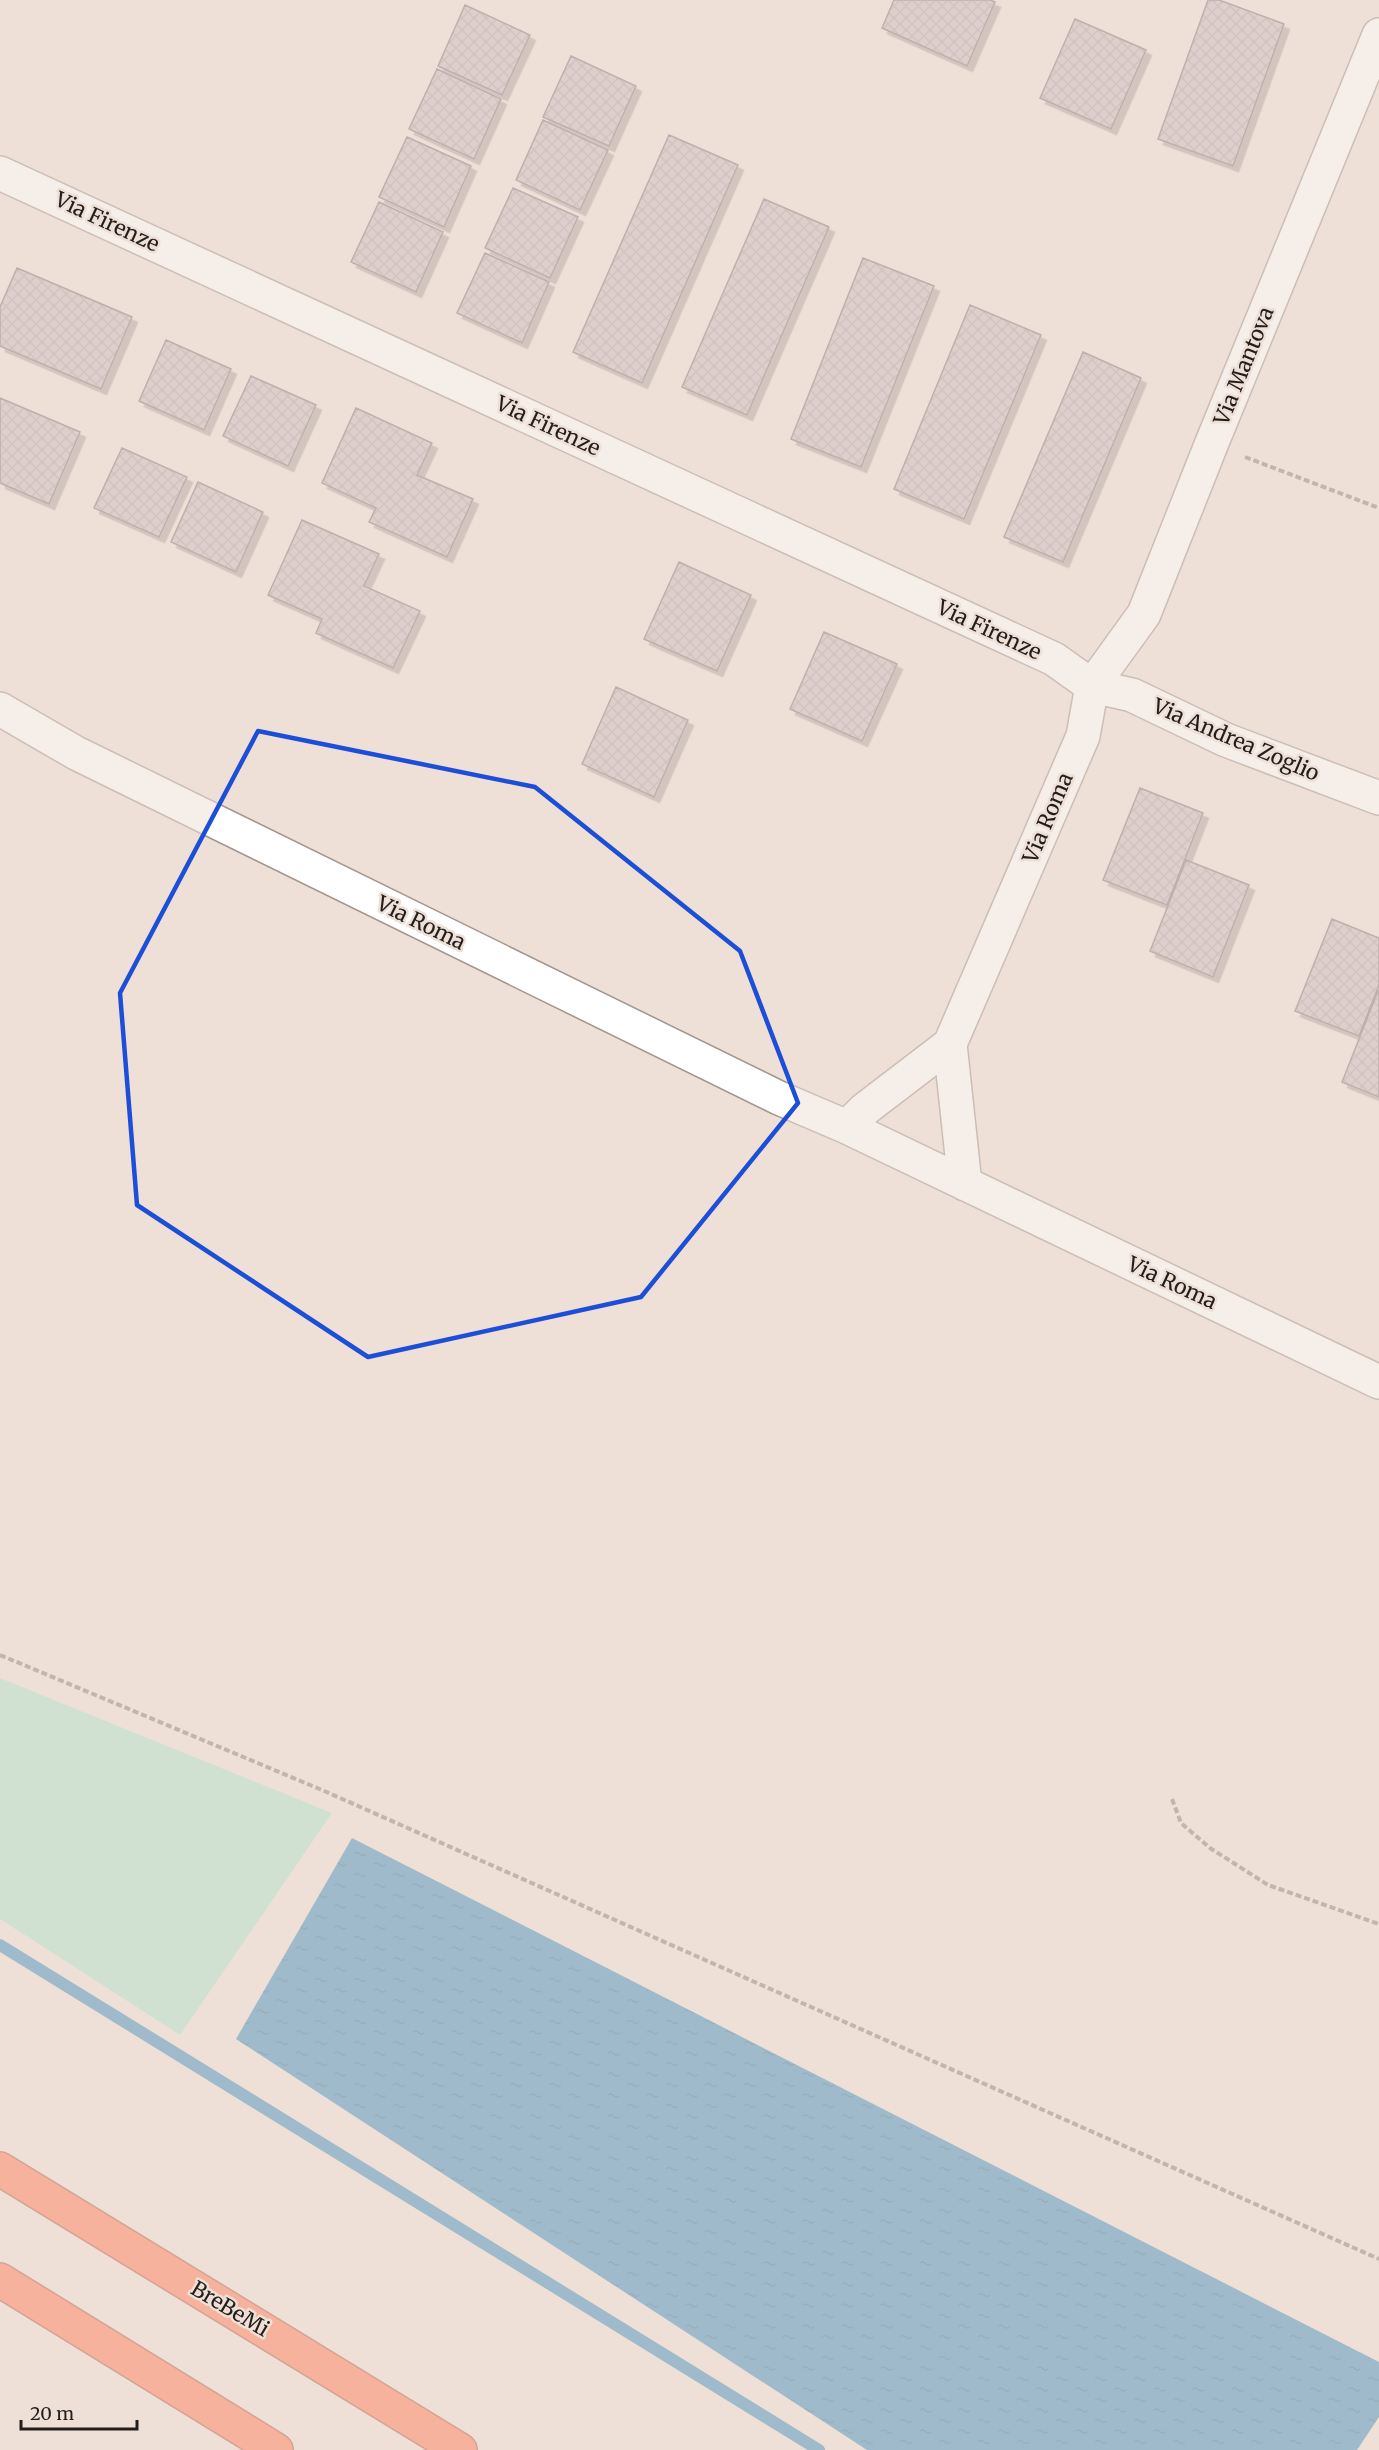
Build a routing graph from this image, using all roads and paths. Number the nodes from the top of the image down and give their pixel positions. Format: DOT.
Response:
graph roads {
  1 [pos="1379,35"];
  2 [pos="0,173"];
  3 [pos="1211,445"];
  4 [pos="1379,508"];
  5 [pos="1092,686"];
  6 [pos="0,709"];
  7 [pos="1379,798"];
  8 [pos="950,1044"];
  9 [pos="847,1127"];
  10 [pos="965,1184"];
  11 [pos="1379,1382"];
  12 [pos="0,1655"];
  13 [pos="1172,1799"];
  14 [pos="1379,1924"];
  15 [pos="0,2169"];
  16 [pos="1379,2259"];
  17 [pos="0,2280"];
  18 [pos="276,2450"];
  19 [pos="460,2450"];
  1 -- 3 [label="street, Via Mantova"];
  2 -- 5 [label="street, Via Firenze"];
  3 -- 4 [label="path"];
  3 -- 5 [label="street, Via Mantova"];
  5 -- 7 [label="street, Via Andrea Zoglio"];
  5 -- 8 [label="street, Via Roma"];
  6 -- 9 [label="street, Via Roma"];
  8 -- 9 [label="street, Via Roma"];
  8 -- 10 [label="street, Via Roma"];
  9 -- 10 [label="street, Via Roma"];
  10 -- 11 [label="street, Via Roma"];
  12 -- 16 [label="path"];
  13 -- 14 [label="path"];
  15 -- 19 [label="highway, BreBeMi"];
  17 -- 18 [label="highway"];
}
